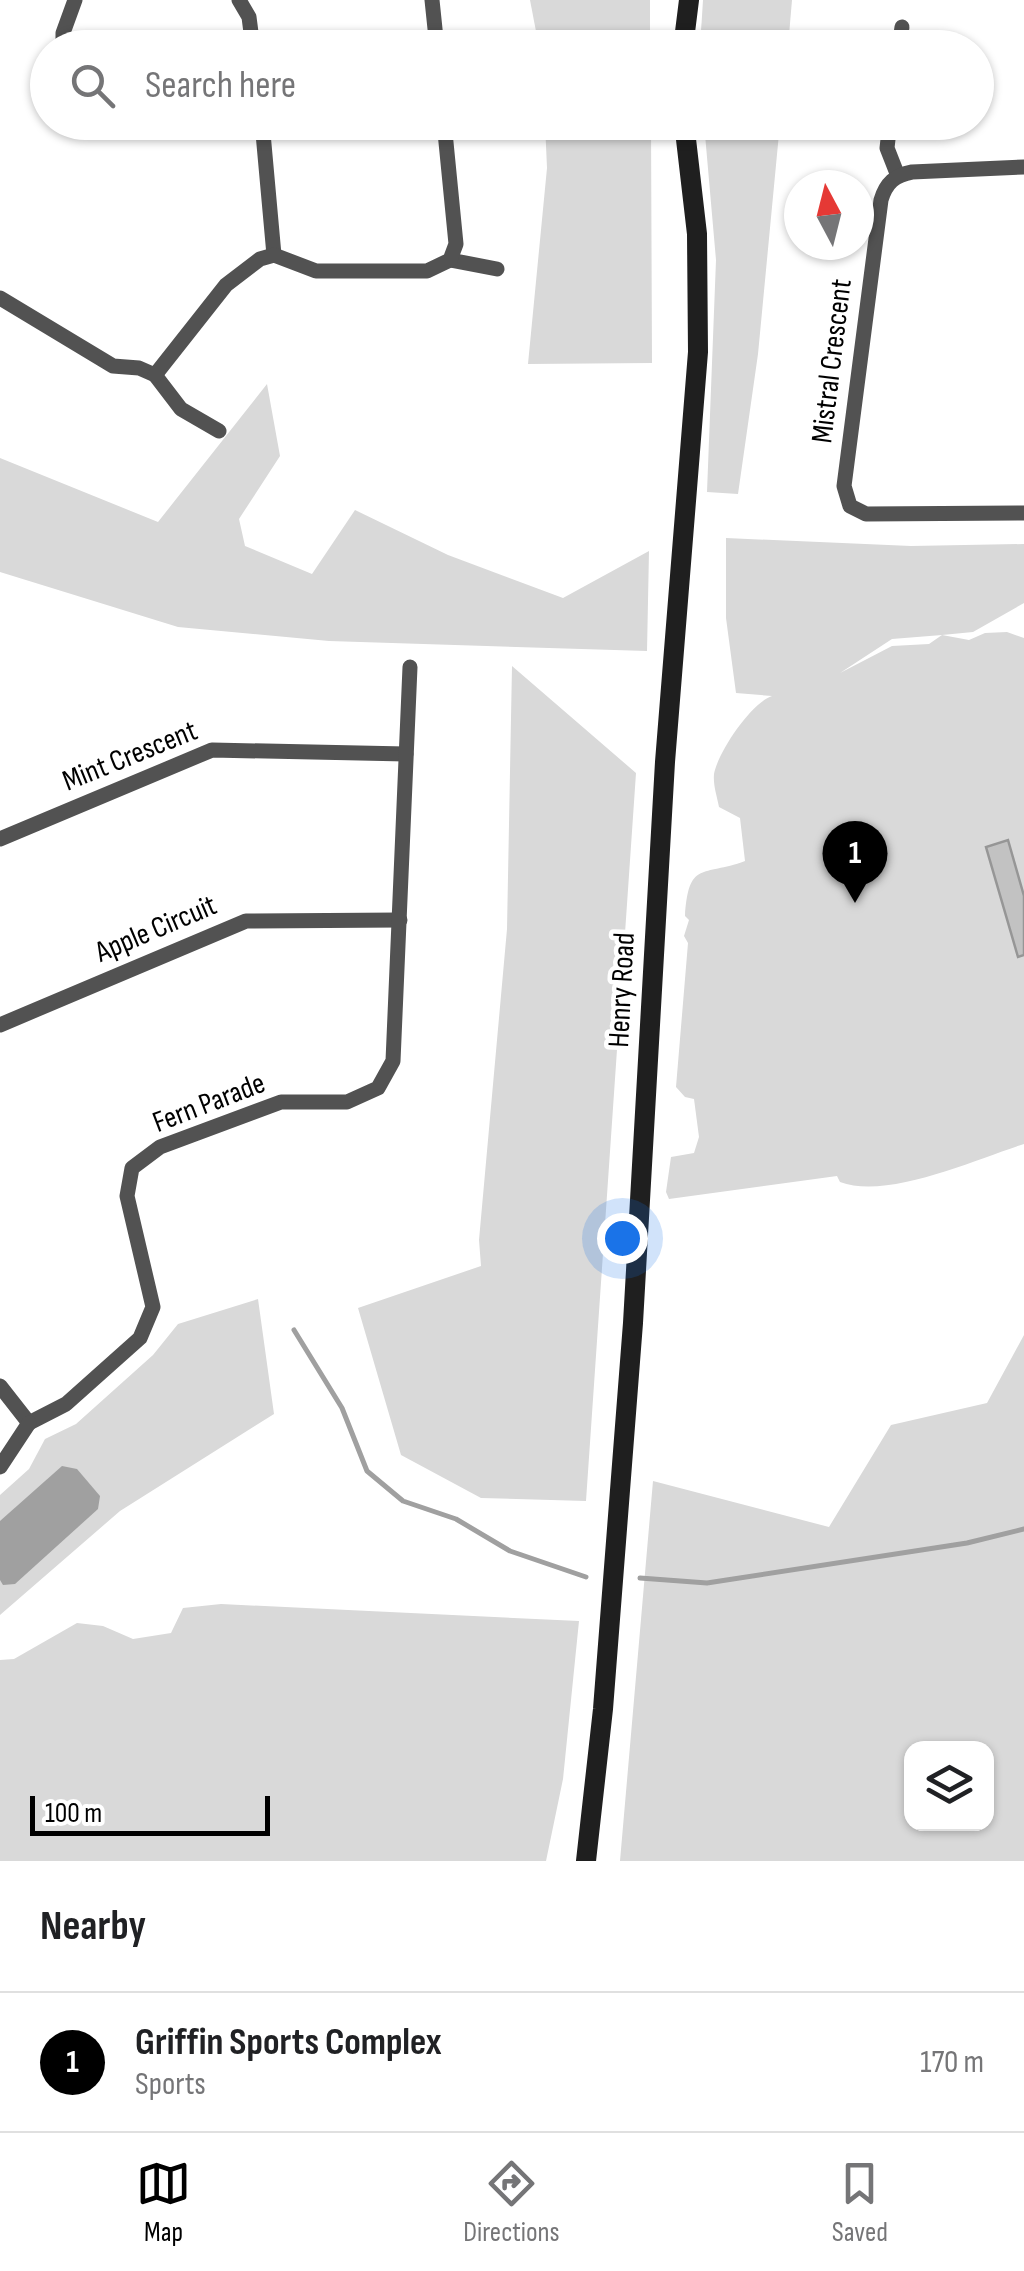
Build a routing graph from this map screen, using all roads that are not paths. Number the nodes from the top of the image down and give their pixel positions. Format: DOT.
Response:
graph roads {
  1 [pos="75,0"];
  2 [pos="239,0"];
  3 [pos="432,0"];
  4 [pos="688,0"];
  5 [pos="902,27"];
  6 [pos="64,30"];
  7 [pos="251,30"];
  8 [pos="435,30"];
  9 [pos="685,30"];
  10 [pos="902,30"];
  11 [pos="264,140"];
  12 [pos="446,140"];
  13 [pos="686,140"];
  14 [pos="888,140"];
  15 [pos="1024,167"];
  16 [pos="898,176"];
  17 [pos="274,256"];
  18 [pos="450,260"];
  19 [pos="497,269"];
  20 [pos="0,298"];
  21 [pos="155,375"];
  22 [pos="219,431"];
  23 [pos="1024,513"];
  24 [pos="410,667"];
  25 [pos="406,754"];
  26 [pos="0,839"];
  27 [pos="400,920"];
  28 [pos="0,1024"];
  29 [pos="0,1386"];
  30 [pos="29,1423"];
  31 [pos="0,1467"];
  32 [pos="586,1861"];
  1 -- 6 [label="street"];
  2 -- 7 [label="street"];
  3 -- 8 [label="street"];
  4 -- 9 [label="main road"];
  5 -- 10 [label="street"];
  11 -- 17 [label="street"];
  12 -- 18 [label="street"];
  13 -- 32 [label="main road, Henry Road"];
  14 -- 16 [label="street"];
  15 -- 16 [label="street"];
  16 -- 23 [label="street, Mistral Crescent"];
  17 -- 18 [label="street"];
  17 -- 21 [label="street"];
  18 -- 19 [label="street"];
  20 -- 21 [label="street"];
  21 -- 22 [label="street"];
  24 -- 25 [label="street, Fern Parade"];
  25 -- 26 [label="street, Mint Crescent"];
  25 -- 27 [label="street, Fern Parade"];
  27 -- 28 [label="street, Apple Circuit"];
  27 -- 30 [label="street, Fern Parade"];
  29 -- 30 [label="street"];
  30 -- 31 [label="street"];
}
